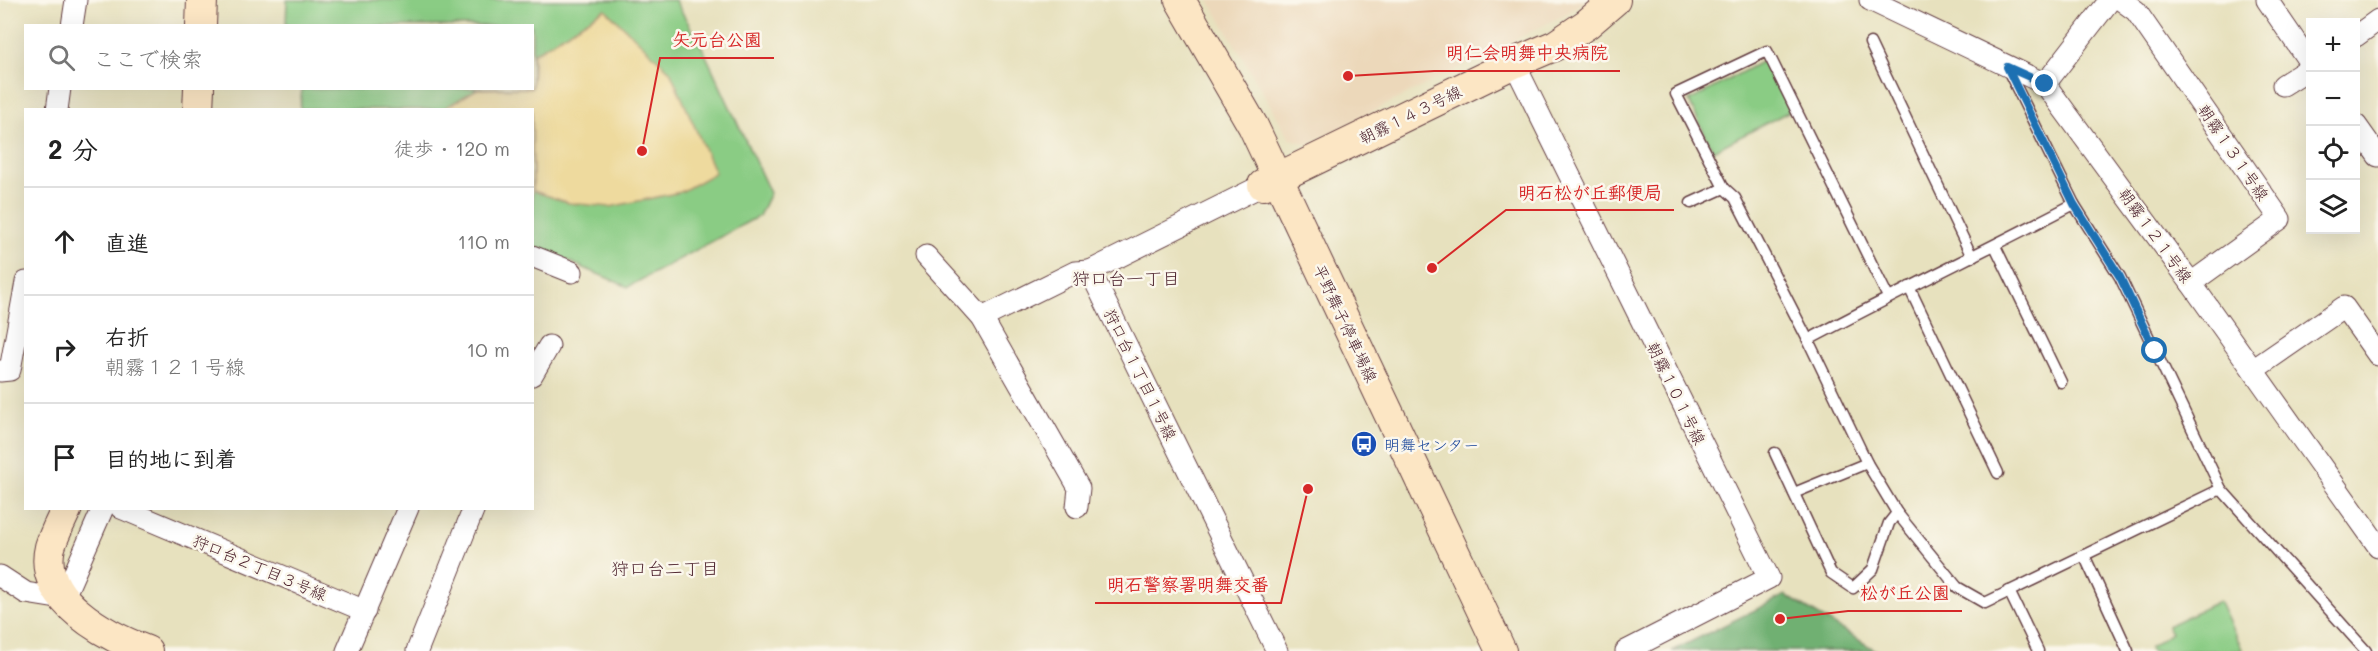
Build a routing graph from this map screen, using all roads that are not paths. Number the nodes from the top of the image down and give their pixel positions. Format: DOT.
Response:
graph roads {
  1 [pos="202,0"];
  2 [pos="1167,0"];
  3 [pos="1180,0"];
  4 [pos="1616,0"];
  5 [pos="1869,0"];
  6 [pos="2110,0"];
  7 [pos="2121,0"];
  8 [pos="2267,0"];
  9 [pos="72,1"];
  10 [pos="2378,20"];
  11 [pos="72,24"];
  12 [pos="201,24"];
  13 [pos="2360,33"];
  14 [pos="1870,43"];
  15 [pos="2306,57"];
  16 [pos="1514,63"];
  17 [pos="2007,67"];
  18 [pos="2306,71"];
  19 [pos="2045,84"];
  20 [pos="2283,85"];
  21 [pos="60,90"];
  22 [pos="199,90"];
  23 [pos="57,108"];
  24 [pos="198,108"];
  25 [pos="2356,126"];
  26 [pos="2377,153"];
  27 [pos="1270,182"];
  28 [pos="1724,188"];
  29 [pos="1691,203"];
  30 [pos="2074,204"];
  31 [pos="1995,246"];
  32 [pos="926,256"];
  33 [pos="534,257"];
  34 [pos="1972,257"];
  35 [pos="1090,271"];
  36 [pos="572,273"];
  37 [pos="2191,283"];
  38 [pos="1909,287"];
  39 [pos="24,293"];
  40 [pos="1888,297"];
  41 [pos="982,318"];
  42 [pos="1808,340"];
  43 [pos="549,346"];
  44 [pos="2378,355"];
  45 [pos="2253,370"];
  46 [pos="0,371"];
  47 [pos="534,372"];
  48 [pos="2061,382"];
  49 [pos="1775,453"];
  50 [pos="1867,463"];
  51 [pos="1998,473"];
  52 [pos="2221,489"];
  53 [pos="1794,493"];
  54 [pos="1077,507"];
  55 [pos="66,510"];
  56 [pos="102,510"];
  57 [pos="126,510"];
  58 [pos="407,510"];
  59 [pos="473,510"];
  60 [pos="1897,513"];
  61 [pos="2378,545"];
  62 [pos="2084,555"];
  63 [pos="0,576"];
  64 [pos="2009,591"];
  65 [pos="63,599"];
  66 [pos="365,611"];
  67 [pos="130,648"];
  68 [pos="347,651"];
  69 [pos="417,651"];
  70 [pos="1277,651"];
  71 [pos="1482,651"];
  72 [pos="1502,651"];
  73 [pos="1626,651"];
  74 [pos="2038,651"];
  75 [pos="2128,651"];
  76 [pos="2366,651"];
  1 -- 12 [label="main road"];
  2 -- 27 [label="main road, 平野舞子停車場線"];
  3 -- 27 [label="main road, 平野舞子停車場線"];
  4 -- 16 [label="main road, 朝霧１４３号線"];
  5 -- 17 [label="street, 朝霧１２１号線"];
  6 -- 19 [label="street"];
  7 -- 37 [label="street, 朝霧１３１号線"];
  8 -- 15 [label="street"];
  9 -- 11 [label="street"];
  10 -- 13 [label="street"];
  14 -- 34 [label="lane"];
  16 -- 27 [label="main road, 朝霧１４３号線"];
  16 -- 73 [label="street, 朝霧１０１号線"];
  17 -- 19 [label="street, 朝霧１２１号線"];
  17 -- 30 [label="lane"];
  18 -- 20 [label="street"];
  19 -- 37 [label="street, 朝霧１２１号線"];
  21 -- 23 [label="street"];
  22 -- 24 [label="main road"];
  25 -- 26 [label="street"];
  27 -- 35 [label="street"];
  27 -- 71 [label="main road, 平野舞子停車場線"];
  27 -- 72 [label="main road, 平野舞子停車場線"];
  28 -- 29 [label="lane"];
  28 -- 40 [label="lane"];
  28 -- 42 [label="lane"];
  30 -- 31 [label="lane"];
  30 -- 52 [label="lane"];
  31 -- 34 [label="lane"];
  31 -- 48 [label="lane"];
  32 -- 41 [label="street"];
  33 -- 36 [label="street"];
  34 -- 38 [label="lane"];
  35 -- 41 [label="street"];
  35 -- 70 [label="street, 狩口台１丁目１号線"];
  37 -- 45 [label="street, 朝霧１２１号線"];
  38 -- 40 [label="lane"];
  38 -- 51 [label="lane"];
  39 -- 46 [label="street"];
  40 -- 42 [label="lane"];
  41 -- 54 [label="street"];
  42 -- 50 [label="lane"];
  43 -- 47 [label="street"];
  44 -- 45 [label="street"];
  45 -- 61 [label="street, 朝霧１２１号線"];
  49 -- 53 [label="lane"];
  50 -- 53 [label="lane"];
  50 -- 60 [label="lane"];
  52 -- 62 [label="lane"];
  52 -- 76 [label="lane"];
  53 -- 60 [label="lane"];
  55 -- 65 [label="main road"];
  56 -- 65 [label="street"];
  57 -- 66 [label="street, 狩口台２丁目３号線"];
  58 -- 66 [label="street"];
  59 -- 69 [label="street"];
  60 -- 64 [label="lane"];
  62 -- 64 [label="lane"];
  62 -- 75 [label="lane"];
  63 -- 65 [label="street"];
  64 -- 74 [label="lane"];
  65 -- 67 [label="main road"];
  66 -- 68 [label="street"];
}
